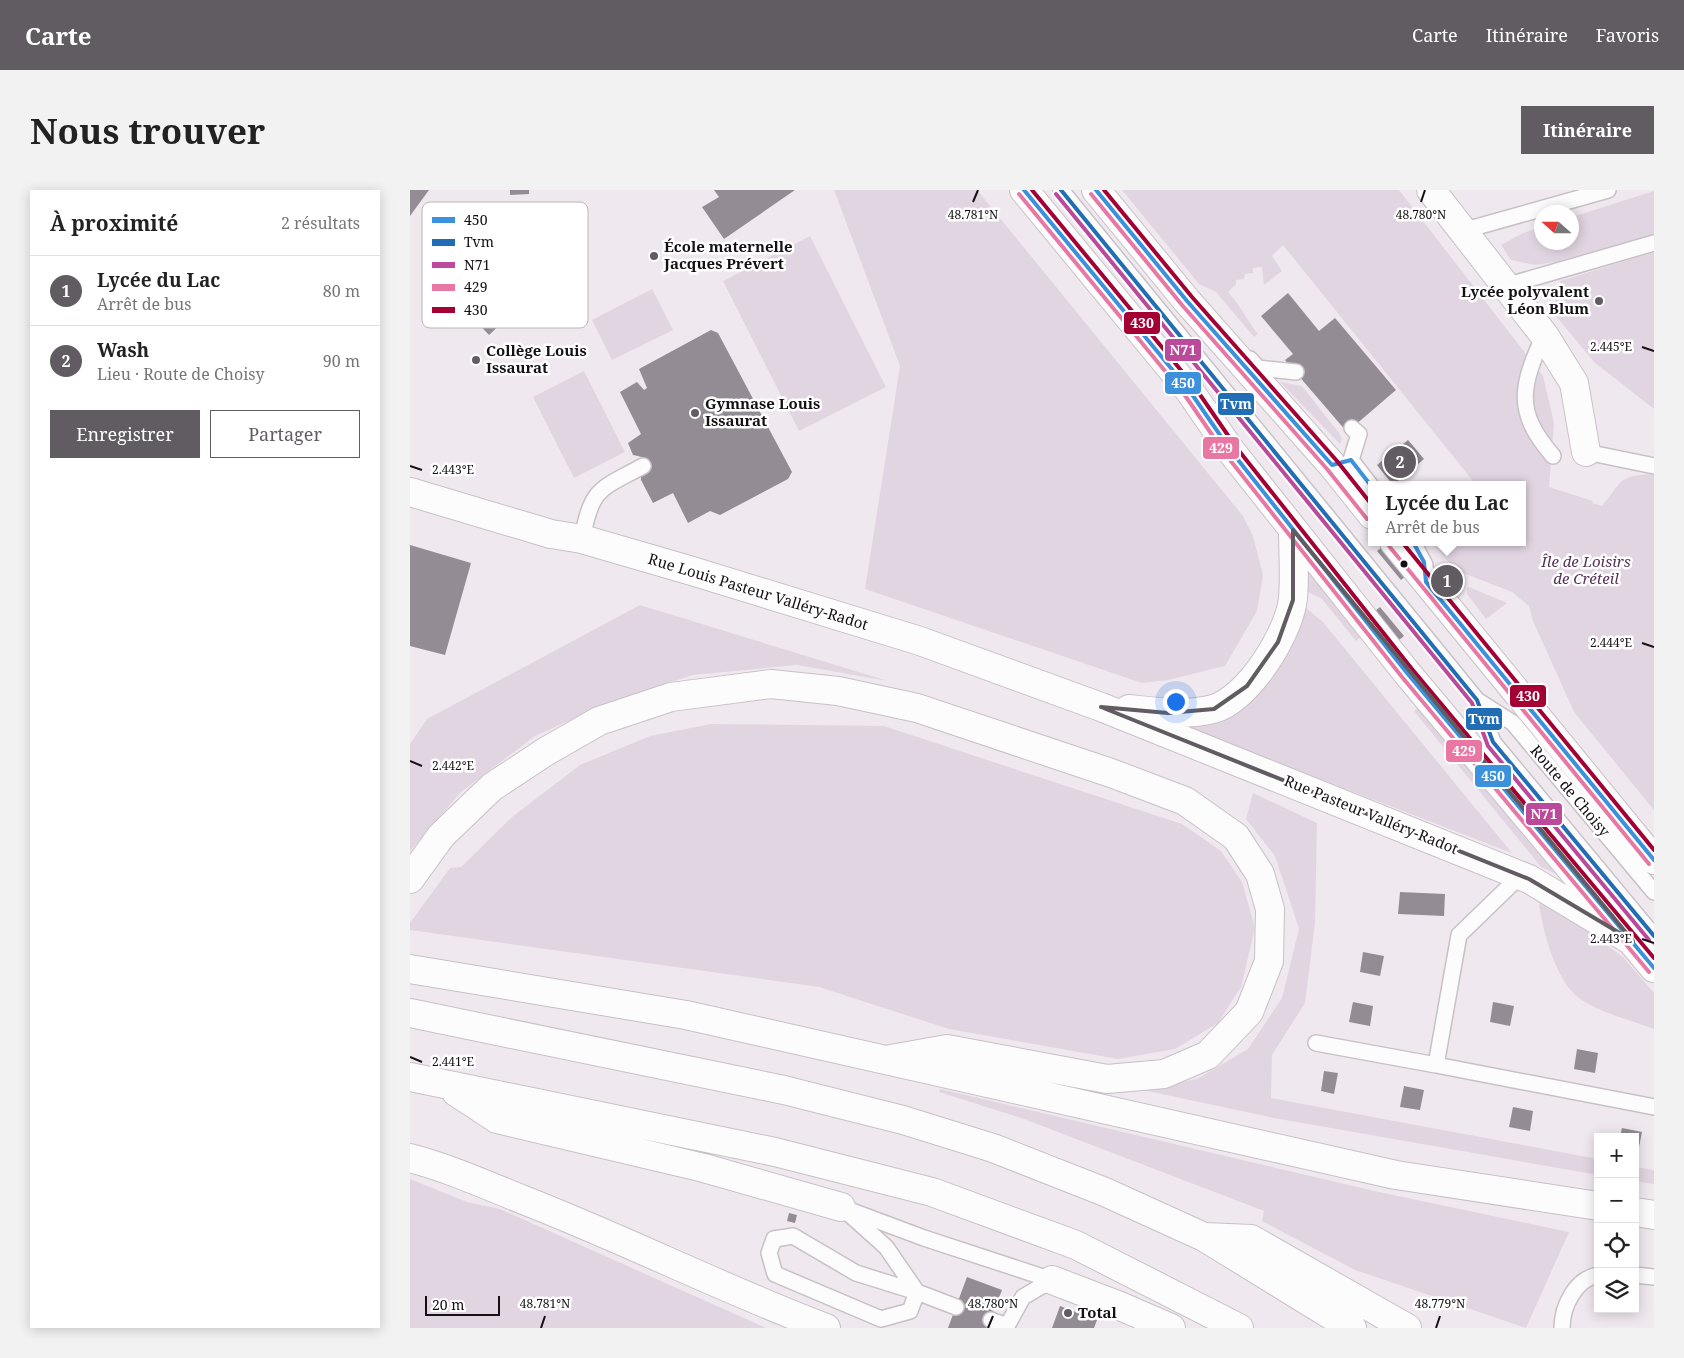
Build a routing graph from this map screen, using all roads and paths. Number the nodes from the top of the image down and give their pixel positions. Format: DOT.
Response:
graph roads {
  1 [pos="1024,190"];
  2 [pos="1061,190"];
  3 [pos="1096,190"];
  4 [pos="1431,190"];
  5 [pos="1560,190"];
  6 [pos="1608,190"];
  7 [pos="1554,205"];
  8 [pos="1557,205"];
  9 [pos="1534,211"];
  10 [pos="1462,231"];
  11 [pos="1654,243"];
  12 [pos="1505,286"];
  13 [pos="1186,301"];
  14 [pos="1544,335"];
  15 [pos="1296,372"];
  16 [pos="1352,428"];
  17 [pos="1586,452"];
  18 [pos="1553,456"];
  19 [pos="1342,463"];
  20 [pos="643,466"];
  21 [pos="1654,466"];
  22 [pos="1368,484"];
  23 [pos="410,492"];
  24 [pos="1368,507"];
  25 [pos="1293,530"];
  26 [pos="582,539"];
  27 [pos="1397,546"];
  28 [pos="1415,546"];
  29 [pos="1426,582"];
  30 [pos="1477,700"];
  31 [pos="1100,707"];
  32 [pos="1654,860"];
  33 [pos="1520,876"];
  34 [pos="410,879"];
  35 [pos="1654,892"];
  36 [pos="1643,939"];
  37 [pos="1654,968"];
  38 [pos="410,969"];
  39 [pos="410,1013"];
  40 [pos="1316,1043"];
  41 [pos="891,1060"];
  42 [pos="1436,1064"];
  43 [pos="410,1077"];
  44 [pos="442,1083"];
  45 [pos="1654,1107"];
  46 [pos="410,1158"];
  47 [pos="1594,1205"];
  48 [pos="841,1207"];
  49 [pos="1639,1213"];
  50 [pos="1654,1215"];
  51 [pos="1204,1237"];
  52 [pos="1639,1275"];
  53 [pos="1594,1277"];
  54 [pos="1654,1277"];
  55 [pos="1052,1280"];
  56 [pos="917,1292"];
  57 [pos="956,1307"];
  58 [pos="990,1320"];
  59 [pos="826,1328"];
  60 [pos="1171,1328"];
  61 [pos="1239,1328"];
  62 [pos="1352,1328"];
  63 [pos="1407,1328"];
  64 [pos="1562,1328"];
  1 -- 25 [label="main road, Route de Choisy"];
  2 -- 30 [label="lane, Route de Choisy"];
  3 -- 13 [label="main road"];
  4 -- 10 [label="main road"];
  5 -- 7 [label="lane"];
  6 -- 8 [label="lane"];
  9 -- 10 [label="lane"];
  10 -- 12 [label="main road"];
  11 -- 12 [label="lane"];
  12 -- 14 [label="main road"];
  13 -- 15 [label="lane"];
  13 -- 19 [label="main road"];
  14 -- 17 [label="main road"];
  14 -- 18 [label="lane"];
  16 -- 19 [label="lane"];
  17 -- 21 [label="lane"];
  19 -- 22 [label="lane"];
  19 -- 24 [label="main road"];
  20 -- 26 [label="lane"];
  23 -- 26 [label="main road, Rue Louis Pasteur Valléry-Radot"];
  25 -- 31 [label="main road"];
  25 -- 36 [label="main road, Route de Choisy"];
  26 -- 31 [label="main road, Rue Louis Pasteur Valléry-Radot"];
  27 -- 29 [label="main road, Route de Choisy"];
  28 -- 29 [label="lane"];
  29 -- 32 [label="main road, Route de Choisy"];
  30 -- 35 [label="lane, Route de Choisy"];
  30 -- 36 [label="lane, Route de Choisy"];
  31 -- 33 [label="main road, Rue Pasteur Valléry-Radot"];
  33 -- 36 [label="main road, Rue Pasteur Valléry-Radot"];
  33 -- 42 [label="lane"];
  34 -- 41 [label="main road"];
  36 -- 37 [label="main road, Route de Choisy"];
  38 -- 41 [label="main road"];
  39 -- 51 [label="main road"];
  40 -- 42 [label="lane"];
  41 -- 47 [label="main road"];
  42 -- 45 [label="lane"];
  43 -- 44 [label="main road"];
  44 -- 48 [label="main road"];
  44 -- 61 [label="main road"];
  46 -- 59 [label="main road"];
  48 -- 55 [label="lane"];
  48 -- 56 [label="lane"];
  49 -- 50 [label="main road"];
  51 -- 62 [label="main road"];
  51 -- 63 [label="main road"];
  52 -- 54 [label="lane"];
  53 -- 64 [label="lane"];
  55 -- 58 [label="lane"];
  55 -- 60 [label="main road"];
  56 -- 56 [label="lane"];
  56 -- 57 [label="lane"];
}
